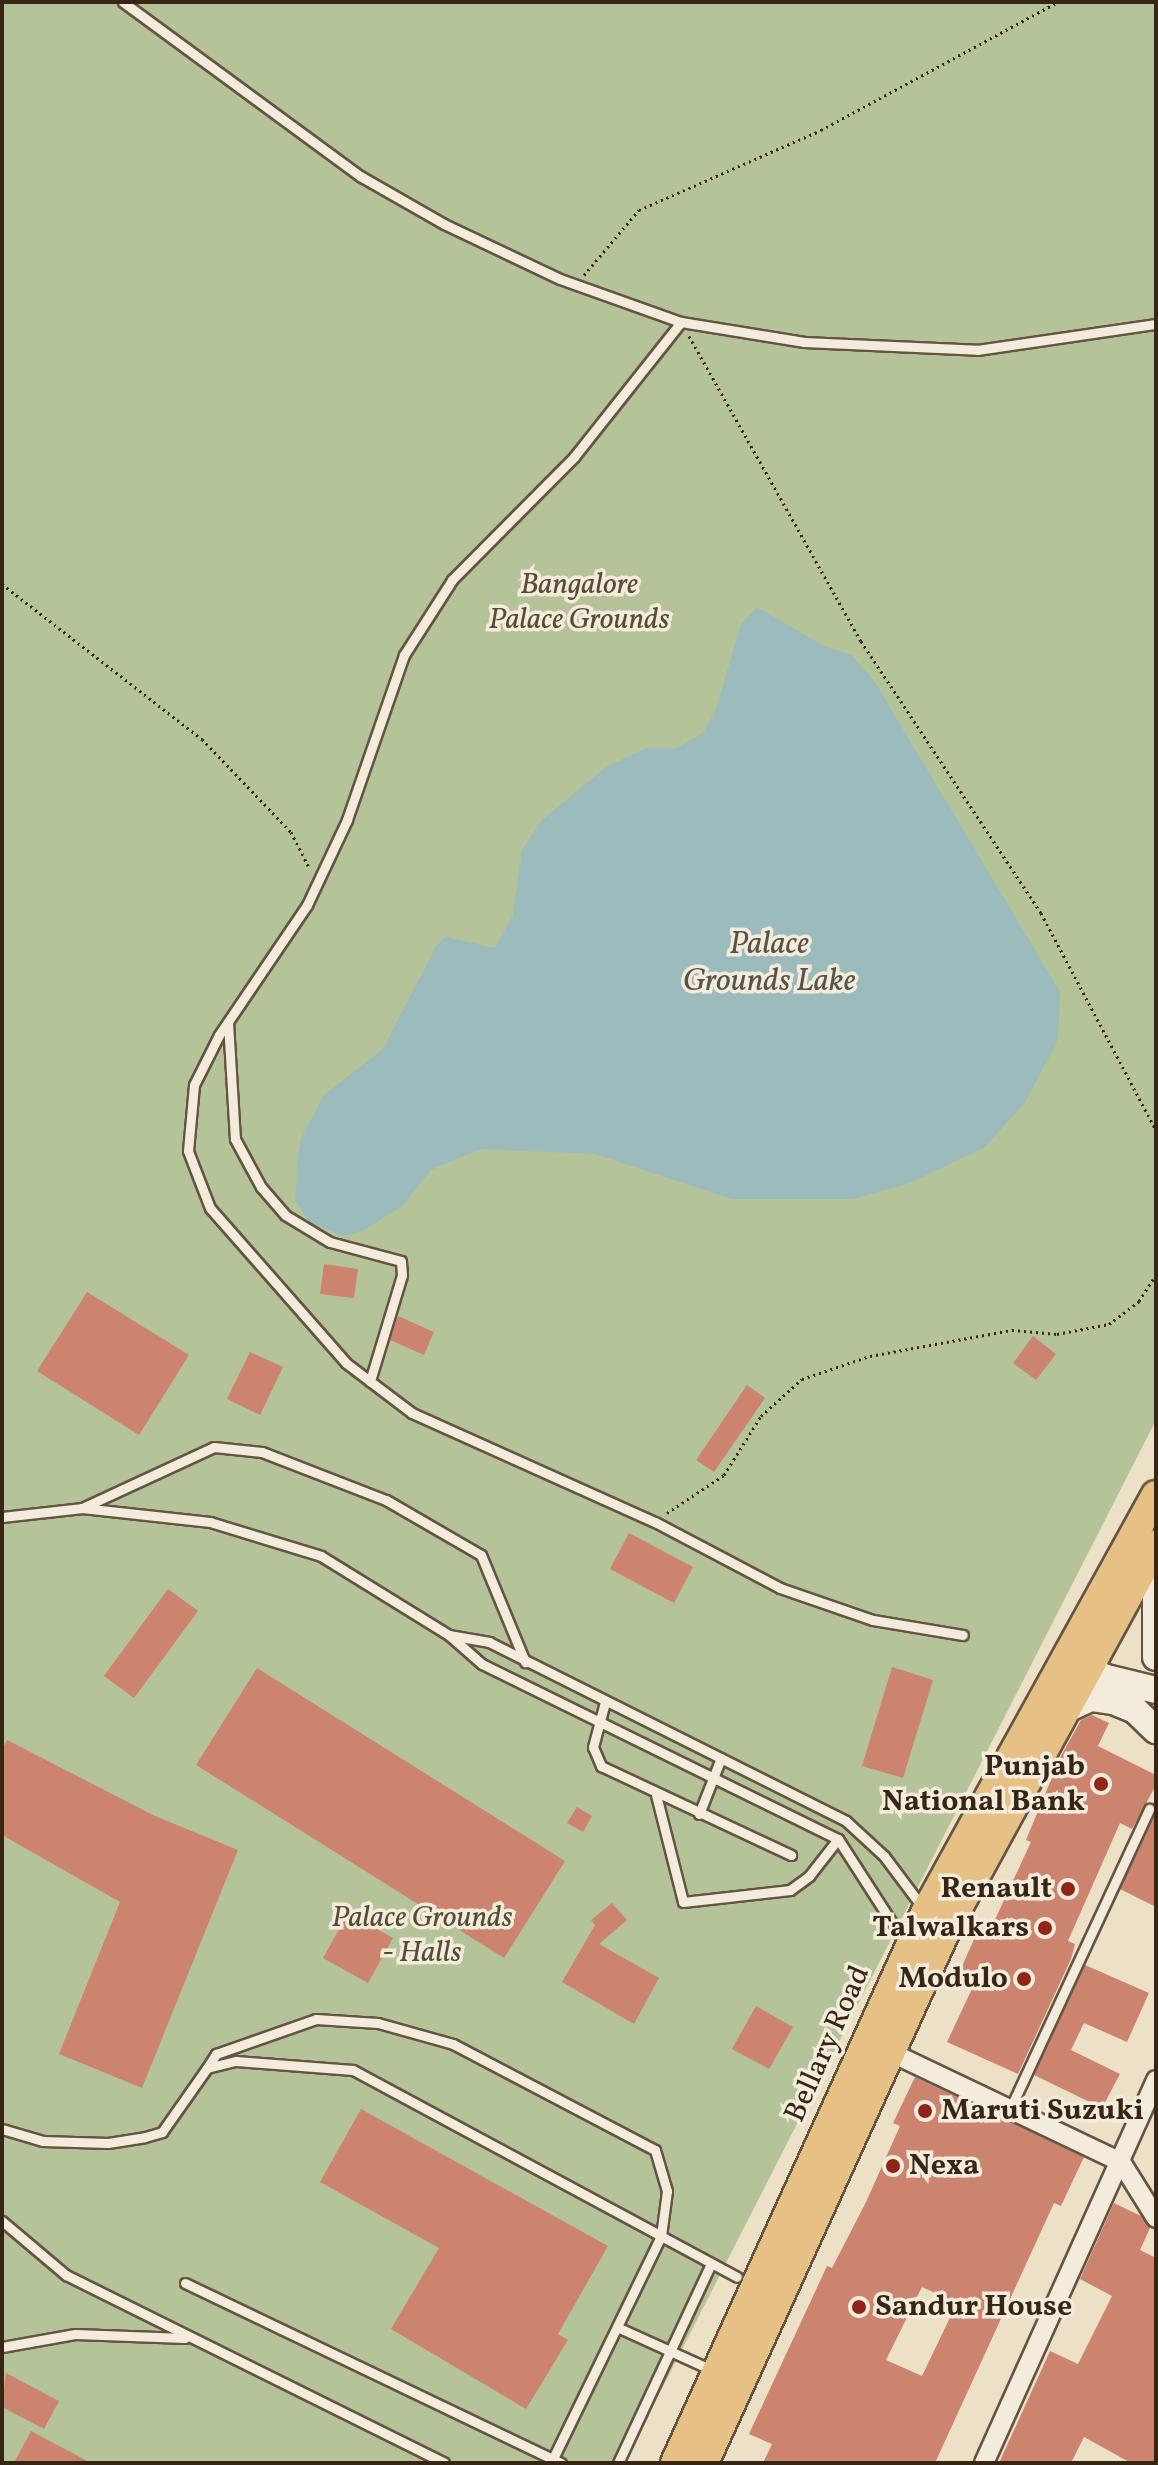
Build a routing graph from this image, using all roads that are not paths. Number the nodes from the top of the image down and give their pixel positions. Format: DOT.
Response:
graph roads {
  1 [pos="123,2"];
  2 [pos="681,322"];
  3 [pos="1156,324"];
  4 [pos="228,1022"];
  5 [pos="370,1381"];
  6 [pos="1156,1495"];
  7 [pos="82,1508"];
  8 [pos="2,1517"];
  9 [pos="1156,1544"];
  10 [pos="1156,1586"];
  11 [pos="449,1635"];
  12 [pos="963,1635"];
  13 [pos="1156,1657"];
  14 [pos="525,1662"];
  15 [pos="1156,1690"];
  16 [pos="1073,1698"];
  17 [pos="605,1702"];
  18 [pos="598,1721"];
  19 [pos="1156,1730"];
  20 [pos="721,1758"];
  21 [pos="712,1777"];
  22 [pos="656,1795"];
  23 [pos="1149,1809"];
  24 [pos="699,1814"];
  25 [pos="838,1839"];
  26 [pos="791,1855"];
  27 [pos="926,1911"];
  28 [pos="908,1948"];
  29 [pos="892,2053"];
  30 [pos="207,2068"];
  31 [pos="1156,2080"];
  32 [pos="1010,2109"];
  33 [pos="2,2129"];
  34 [pos="1121,2162"];
  35 [pos="1156,2218"];
  36 [pos="2,2221"];
  37 [pos="661,2236"];
  38 [pos="711,2264"];
  39 [pos="737,2277"];
  40 [pos="185,2283"];
  41 [pos="617,2327"];
  42 [pos="189,2338"];
  43 [pos="2,2347"];
  44 [pos="669,2350"];
  45 [pos="717,2372"];
  46 [pos="557,2460"];
  47 [pos="444,2463"];
  48 [pos="618,2463"];
  49 [pos="675,2463"];
  50 [pos="704,2463"];
  51 [pos="984,2463"];
  1 -- 2 [label="lane"];
  2 -- 3 [label="lane"];
  2 -- 4 [label="lane"];
  4 -- 5 [label="lane"];
  4 -- 5 [label="lane"];
  5 -- 12 [label="lane"];
  6 -- 27 [label="main road, Bellary Road"];
  7 -- 8 [label="lane"];
  7 -- 11 [label="lane"];
  7 -- 14 [label="lane"];
  9 -- 16 [label="main road, Bellary Road"];
  10 -- 13 [label="main road"];
  11 -- 14 [label="lane"];
  11 -- 18 [label="lane"];
  14 -- 17 [label="lane"];
  15 -- 16 [label="main road"];
  16 -- 19 [label="main road"];
  16 -- 29 [label="main road, Bellary Road"];
  17 -- 18 [label="lane"];
  17 -- 20 [label="lane"];
  18 -- 21 [label="lane"];
  18 -- 22 [label="lane"];
  20 -- 21 [label="lane"];
  20 -- 27 [label="lane"];
  21 -- 24 [label="lane"];
  21 -- 25 [label="lane"];
  22 -- 24 [label="lane"];
  22 -- 25 [label="lane"];
  23 -- 32 [label="lane"];
  24 -- 26 [label="lane"];
  25 -- 28 [label="lane"];
  27 -- 28 [label="main road, Bellary Road"];
  28 -- 45 [label="main road, Bellary Road"];
  29 -- 32 [label="street"];
  29 -- 50 [label="main road, Bellary Road"];
  30 -- 33 [label="lane"];
  30 -- 37 [label="lane"];
  30 -- 37 [label="lane"];
  31 -- 34 [label="street"];
  32 -- 34 [label="street"];
  34 -- 35 [label="street"];
  34 -- 51 [label="street"];
  36 -- 42 [label="lane"];
  37 -- 38 [label="lane"];
  37 -- 41 [label="lane"];
  38 -- 39 [label="lane"];
  38 -- 44 [label="lane"];
  40 -- 46 [label="lane"];
  41 -- 44 [label="lane"];
  41 -- 46 [label="lane"];
  42 -- 43 [label="lane"];
  42 -- 47 [label="lane"];
  44 -- 45 [label="lane"];
  44 -- 48 [label="lane"];
  45 -- 49 [label="main road, Bellary Road"];
}
